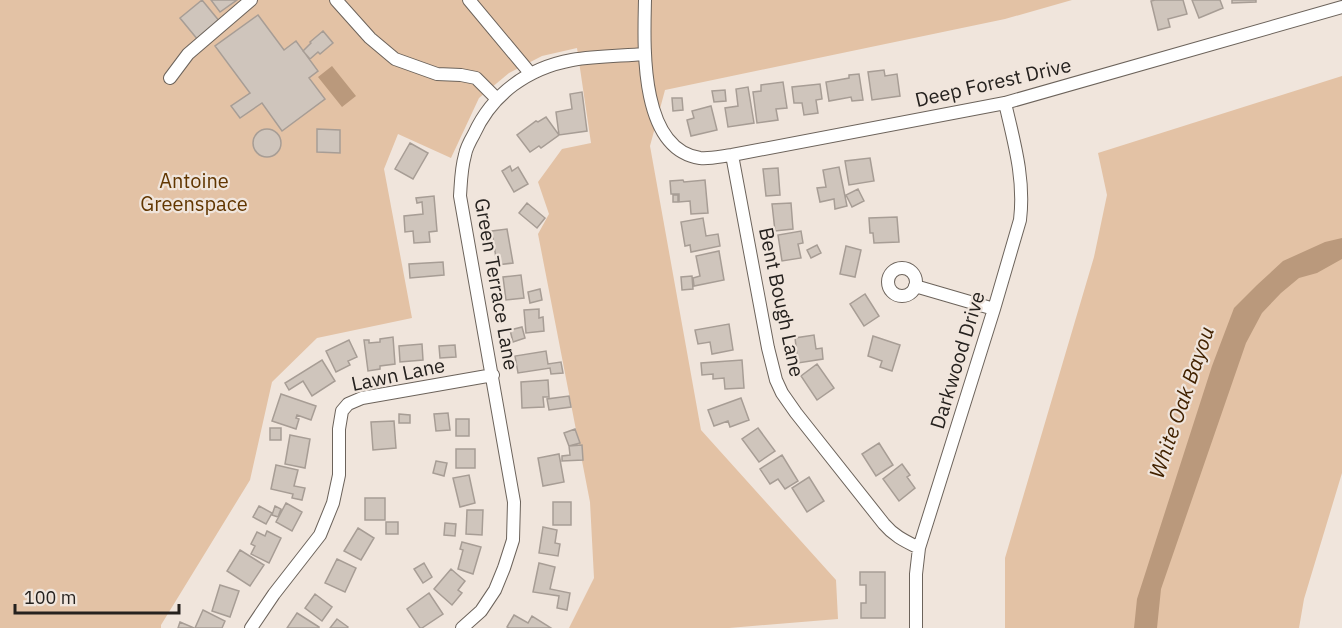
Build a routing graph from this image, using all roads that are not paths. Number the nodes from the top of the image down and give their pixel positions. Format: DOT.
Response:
graph roads {
  1 [pos="251,0"];
  2 [pos="336,0"];
  3 [pos="469,0"];
  4 [pos="645,0"];
  5 [pos="1342,7"];
  6 [pos="645,54"];
  7 [pos="530,73"];
  8 [pos="170,78"];
  9 [pos="497,99"];
  10 [pos="1005,103"];
  11 [pos="732,154"];
  12 [pos="915,286"];
  13 [pos="994,309"];
  14 [pos="493,375"];
  15 [pos="919,548"];
  16 [pos="251,628"];
  17 [pos="462,628"];
  18 [pos="916,628"];
  1 -- 8 [label="street"];
  2 -- 9 [label="street"];
  3 -- 7 [label="street"];
  4 -- 6 [label="street"];
  5 -- 10 [label="street, Deep Forest Drive"];
  6 -- 7 [label="street, Green Terrace Lane"];
  6 -- 11 [label="street, Deep Forest Drive"];
  7 -- 9 [label="street, Green Terrace Lane"];
  9 -- 14 [label="street, Green Terrace Lane"];
  10 -- 11 [label="street, Deep Forest Drive"];
  10 -- 13 [label="street, Darkwood Drive"];
  11 -- 15 [label="street, Bent Bough Lane"];
  12 -- 13 [label="street"];
  13 -- 15 [label="street, Darkwood Drive"];
  14 -- 16 [label="street, Lawn Lane"];
  14 -- 17 [label="street, Green Terrace Lane"];
  15 -- 18 [label="street, Darkwood Drive"];
}
